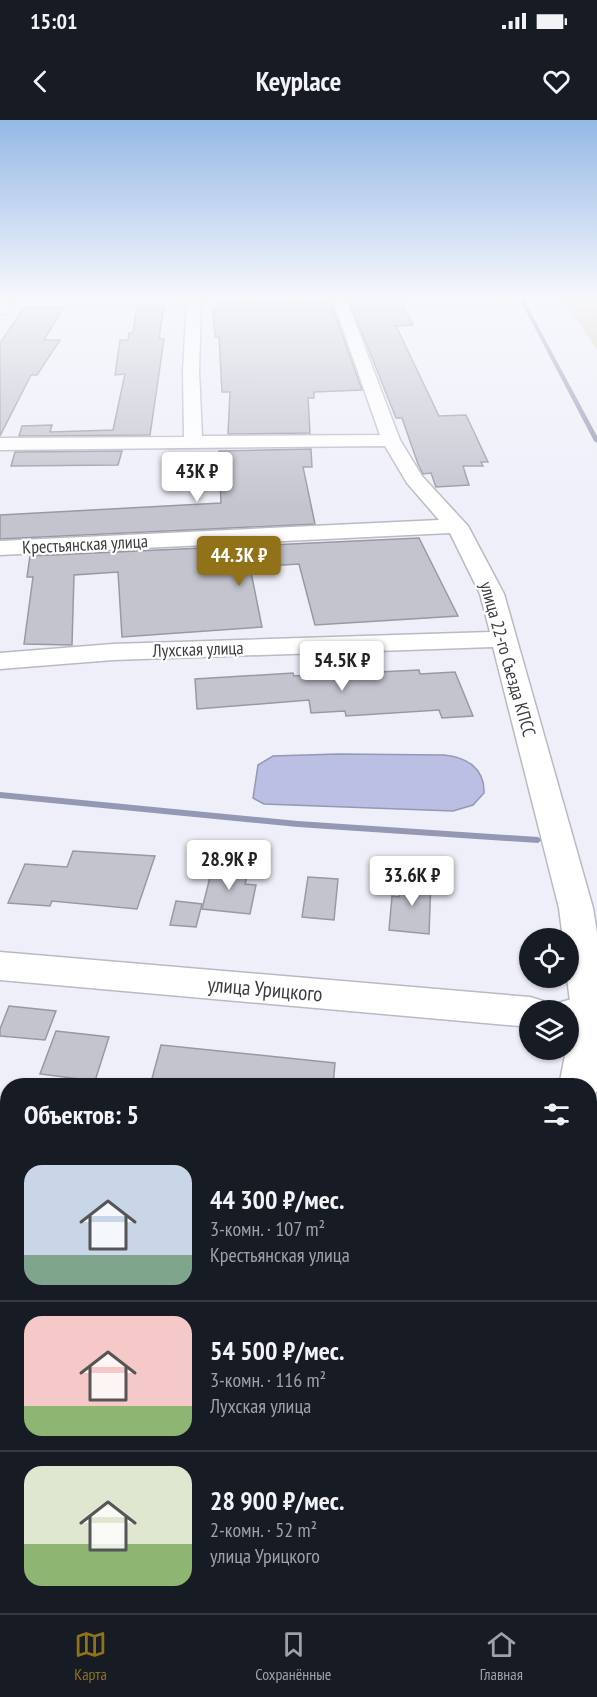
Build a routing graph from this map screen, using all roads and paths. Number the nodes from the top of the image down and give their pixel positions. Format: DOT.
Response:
graph roads {
  1 [pos="191,368"];
  2 [pos="365,368"];
  3 [pos="391,440"];
  4 [pos="193,442"];
  5 [pos="0,444"];
  6 [pos="457,526"];
  7 [pos="0,548"];
  8 [pos="504,639"];
  9 [pos="0,661"];
  10 [pos="0,966"];
  11 [pos="519,1011"];
  12 [pos="585,1017"];
  13 [pos="580,1078"];
  1 -- 4 [label="street"];
  2 -- 3 [label="street, улица 22-го Съезда КПСС"];
  3 -- 4 [label="street"];
  3 -- 6 [label="street, улица 22-го Съезда КПСС"];
  4 -- 5 [label="street"];
  6 -- 7 [label="street, Крестьянская улица"];
  6 -- 8 [label="street, улица 22-го Съезда КПСС"];
  8 -- 9 [label="street, Лухская улица"];
  8 -- 12 [label="street, улица 22-го Съезда КПСС"];
  10 -- 11 [label="street, улица Урицкого"];
  12 -- 13 [label="street, улица 22-го Съезда КПСС"];
}
